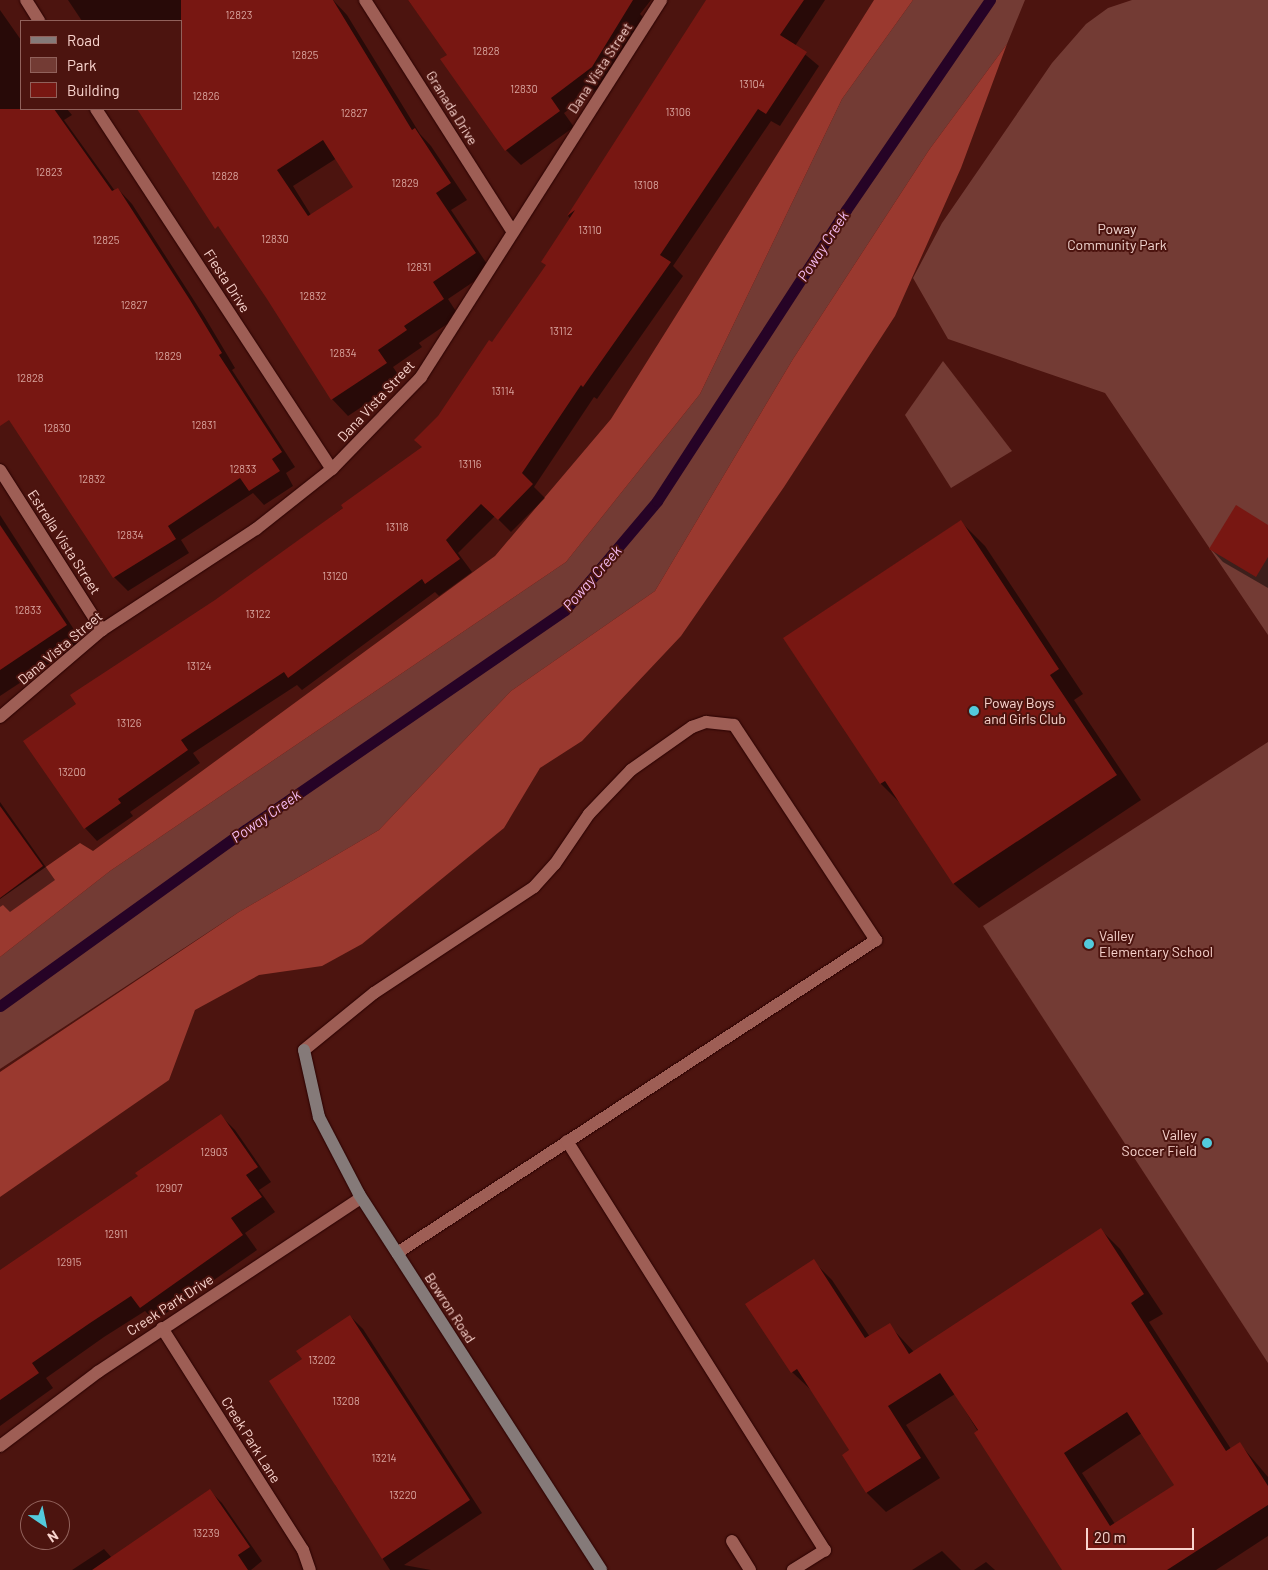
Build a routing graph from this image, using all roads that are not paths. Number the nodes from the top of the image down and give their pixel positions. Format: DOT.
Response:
graph roads {
  1 [pos="26,0"];
  2 [pos="365,0"];
  3 [pos="661,0"];
  4 [pos="38,20"];
  5 [pos="97,110"];
  6 [pos="513,232"];
  7 [pos="0,470"];
  8 [pos="332,470"];
  9 [pos="102,630"];
  10 [pos="0,717"];
  11 [pos="567,1142"];
  12 [pos="361,1198"];
  13 [pos="397,1253"];
  14 [pos="162,1328"];
  15 [pos="0,1446"];
  16 [pos="732,1541"];
  17 [pos="310,1570"];
  18 [pos="601,1570"];
  19 [pos="750,1570"];
  20 [pos="793,1570"];
  1 -- 4 [label="street"];
  2 -- 6 [label="street, Granada Drive"];
  3 -- 6 [label="street, Dana Vista Street"];
  5 -- 8 [label="street, Fiesta Drive"];
  6 -- 8 [label="street, Dana Vista Street"];
  7 -- 9 [label="street, Estrella Vista Street"];
  8 -- 9 [label="street, Dana Vista Street"];
  9 -- 10 [label="street, Dana Vista Street"];
  11 -- 12 [label="street, Bowron Road"];
  11 -- 13 [label="street"];
  11 -- 20 [label="street"];
  12 -- 13 [label="street, Bowron Road"];
  12 -- 14 [label="street, Creek Park Drive"];
  13 -- 18 [label="street, Bowron Road"];
  14 -- 15 [label="street, Creek Park Drive"];
  14 -- 17 [label="street, Creek Park Lane"];
  16 -- 19 [label="street"];
}
